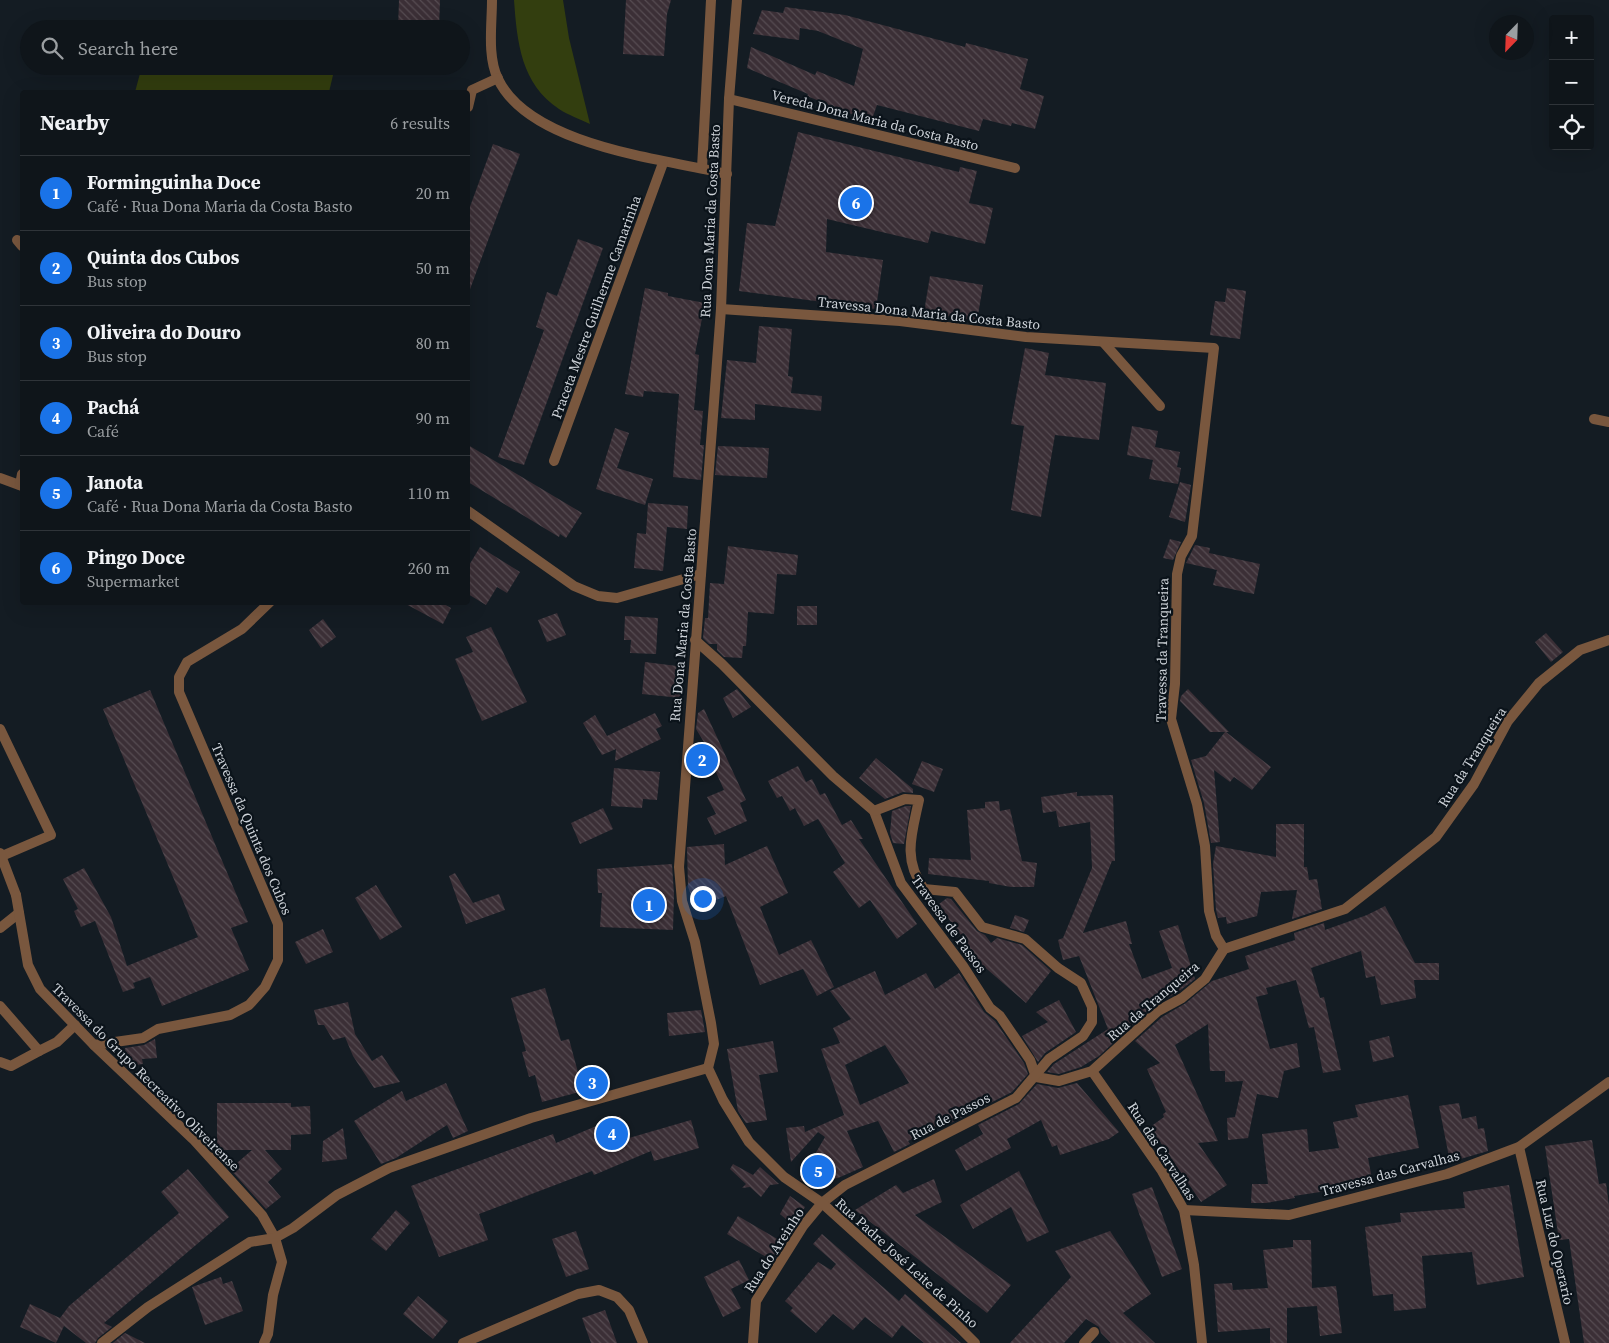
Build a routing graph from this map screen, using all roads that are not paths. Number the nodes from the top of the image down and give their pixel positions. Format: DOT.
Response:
graph roads {
  1 [pos="492,0"];
  2 [pos="711,0"];
  3 [pos="737,0"];
  4 [pos="498,78"];
  5 [pos="470,98"];
  6 [pos="729,99"];
  7 [pos="663,163"];
  8 [pos="702,168"];
  9 [pos="1014,168"];
  10 [pos="727,174"];
  11 [pos="721,309"];
  12 [pos="1104,343"];
  13 [pos="1214,348"];
  14 [pos="1160,406"];
  15 [pos="1594,419"];
  16 [pos="1609,422"];
  17 [pos="554,461"];
  18 [pos="0,478"];
  19 [pos="20,485"];
  20 [pos="470,512"];
  21 [pos="701,574"];
  22 [pos="267,605"];
  23 [pos="694,640"];
  24 [pos="1609,640"];
  25 [pos="0,729"];
  26 [pos="874,811"];
  27 [pos="1,854"];
  28 [pos="19,912"];
  29 [pos="0,928"];
  30 [pos="1224,950"];
  31 [pos="0,1006"];
  32 [pos="75,1025"];
  33 [pos="94,1045"];
  34 [pos="39,1051"];
  35 [pos="0,1062"];
  36 [pos="708,1068"];
  37 [pos="1092,1071"];
  38 [pos="1036,1077"];
  39 [pos="1609,1082"];
  40 [pos="1519,1147"];
  41 [pos="822,1203"];
  42 [pos="1184,1210"];
  43 [pos="275,1238"];
  44 [pos="1094,1332"];
  45 [pos="102,1343"];
  46 [pos="264,1343"];
  47 [pos="463,1343"];
  48 [pos="642,1343"];
  49 [pos="752,1343"];
  50 [pos="975,1343"];
  51 [pos="1084,1343"];
  52 [pos="1202,1343"];
  53 [pos="1565,1343"];
  1 -- 4 [label="street"];
  2 -- 8 [label="street"];
  3 -- 6 [label="street, Rua Dona Maria da Costa Basto"];
  4 -- 5 [label="street"];
  4 -- 7 [label="street"];
  6 -- 9 [label="street, Vereda Dona Maria da Costa Basto"];
  6 -- 10 [label="street, Rua Dona Maria da Costa Basto"];
  7 -- 8 [label="street"];
  7 -- 17 [label="street, Praceta Mestre Guilherme Camarinha"];
  8 -- 10 [label="street"];
  10 -- 11 [label="street, Rua Dona Maria da Costa Basto"];
  11 -- 12 [label="street, Travessa Dona Maria da Costa Basto"];
  11 -- 21 [label="street, Rua Dona Maria da Costa Basto"];
  12 -- 13 [label="street, Travessa Dona Maria da Costa Basto"];
  12 -- 14 [label="street"];
  13 -- 30 [label="street, Travessa da Tranqueira"];
  15 -- 16 [label="street"];
  18 -- 19 [label="street"];
  20 -- 21 [label="street"];
  21 -- 23 [label="street, Rua Dona Maria da Costa Basto"];
  22 -- 33 [label="street, Travessa da Quinta dos Cubos"];
  23 -- 26 [label="street, Travessa de Passos"];
  23 -- 36 [label="street, Rua Dona Maria da Costa Basto"];
  24 -- 30 [label="street, Rua da Tranqueira"];
  25 -- 27 [label="street"];
  26 -- 38 [label="street, Travessa de Passos"];
  26 -- 38 [label="street, Rua de Passos"];
  27 -- 28 [label="street, Travessa do Grupo Recreativo Oliveirense"];
  28 -- 29 [label="street"];
  28 -- 32 [label="street, Travessa do Grupo Recreativo Oliveirense"];
  30 -- 37 [label="street, Rua da Tranqueira"];
  31 -- 34 [label="street"];
  32 -- 33 [label="street, Travessa do Grupo Recreativo Oliveirense"];
  32 -- 34 [label="street"];
  33 -- 43 [label="street, Travessa do Grupo Recreativo Oliveirense"];
  34 -- 35 [label="street"];
  36 -- 41 [label="street"];
  36 -- 43 [label="street"];
  37 -- 38 [label="street"];
  37 -- 42 [label="street, Rua das Carvalhas"];
  38 -- 41 [label="street, Rua de Passos"];
  39 -- 40 [label="street, Travessa das Carvalhas"];
  40 -- 42 [label="street, Travessa das Carvalhas"];
  40 -- 53 [label="street, Rua Luz do Operario"];
  41 -- 49 [label="street, Rua do Areinho"];
  41 -- 50 [label="street, Rua Padre José Leite de Pinho"];
  42 -- 52 [label="street, Rua das Carvalhas"];
  43 -- 45 [label="street"];
  43 -- 46 [label="street, Travessa do Grupo Recreativo Oliveirense"];
  44 -- 51 [label="street"];
  47 -- 48 [label="street"];
}
